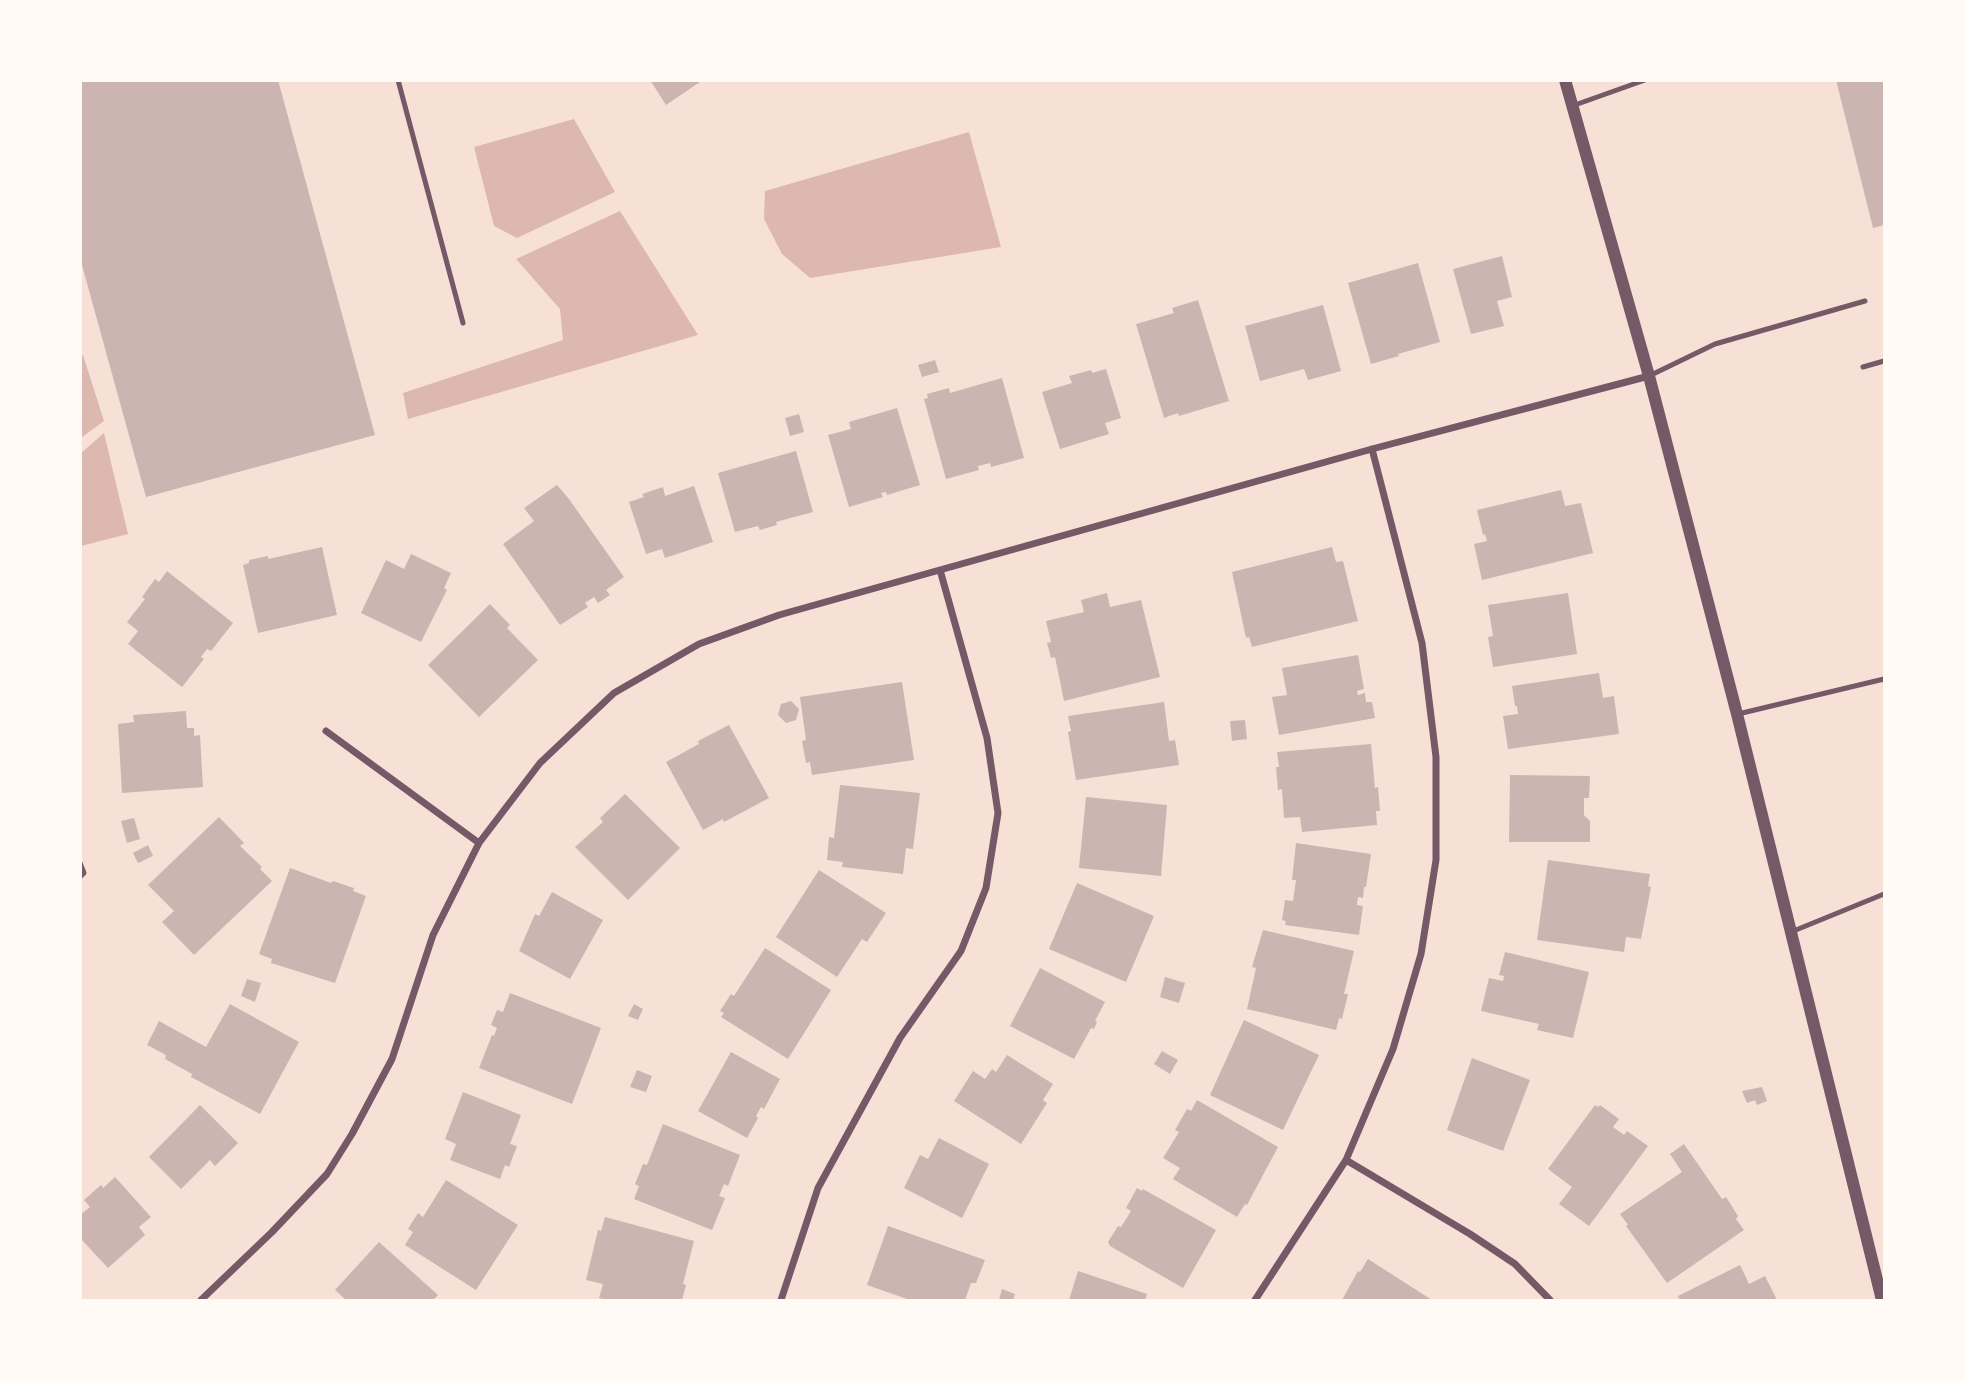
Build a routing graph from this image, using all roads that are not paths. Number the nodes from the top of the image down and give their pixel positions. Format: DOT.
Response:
graph roads {
  1 [pos="398,80"];
  2 [pos="1565,80"];
  3 [pos="1645,80"];
  4 [pos="1572,106"];
  5 [pos="1865,300"];
  6 [pos="463,323"];
  7 [pos="1885,361"];
  8 [pos="1863,367"];
  9 [pos="1649,376"];
  10 [pos="1372,449"];
  11 [pos="940,570"];
  12 [pos="1885,679"];
  13 [pos="1737,714"];
  14 [pos="326,731"];
  15 [pos="479,843"];
  16 [pos="80,863"];
  17 [pos="80,877"];
  18 [pos="1885,894"];
  19 [pos="1791,932"];
  20 [pos="1346,1160"];
  21 [pos="201,1300"];
  22 [pos="782,1300"];
  23 [pos="1255,1300"];
  24 [pos="1550,1300"];
  25 [pos="1882,1300"];
  1 -- 6 [label="lane"];
  2 -- 4 [label="street"];
  3 -- 4 [label="lane"];
  4 -- 9 [label="street"];
  5 -- 9 [label="lane"];
  7 -- 8 [label="lane"];
  9 -- 10 [label="street"];
  9 -- 13 [label="street"];
  10 -- 11 [label="street"];
  10 -- 20 [label="street"];
  11 -- 15 [label="street"];
  11 -- 22 [label="street"];
  12 -- 13 [label="lane"];
  13 -- 19 [label="street"];
  14 -- 15 [label="street"];
  15 -- 21 [label="street"];
  16 -- 17 [label="lane"];
  18 -- 19 [label="lane"];
  19 -- 25 [label="street"];
  20 -- 23 [label="street"];
  20 -- 24 [label="street"];
}
